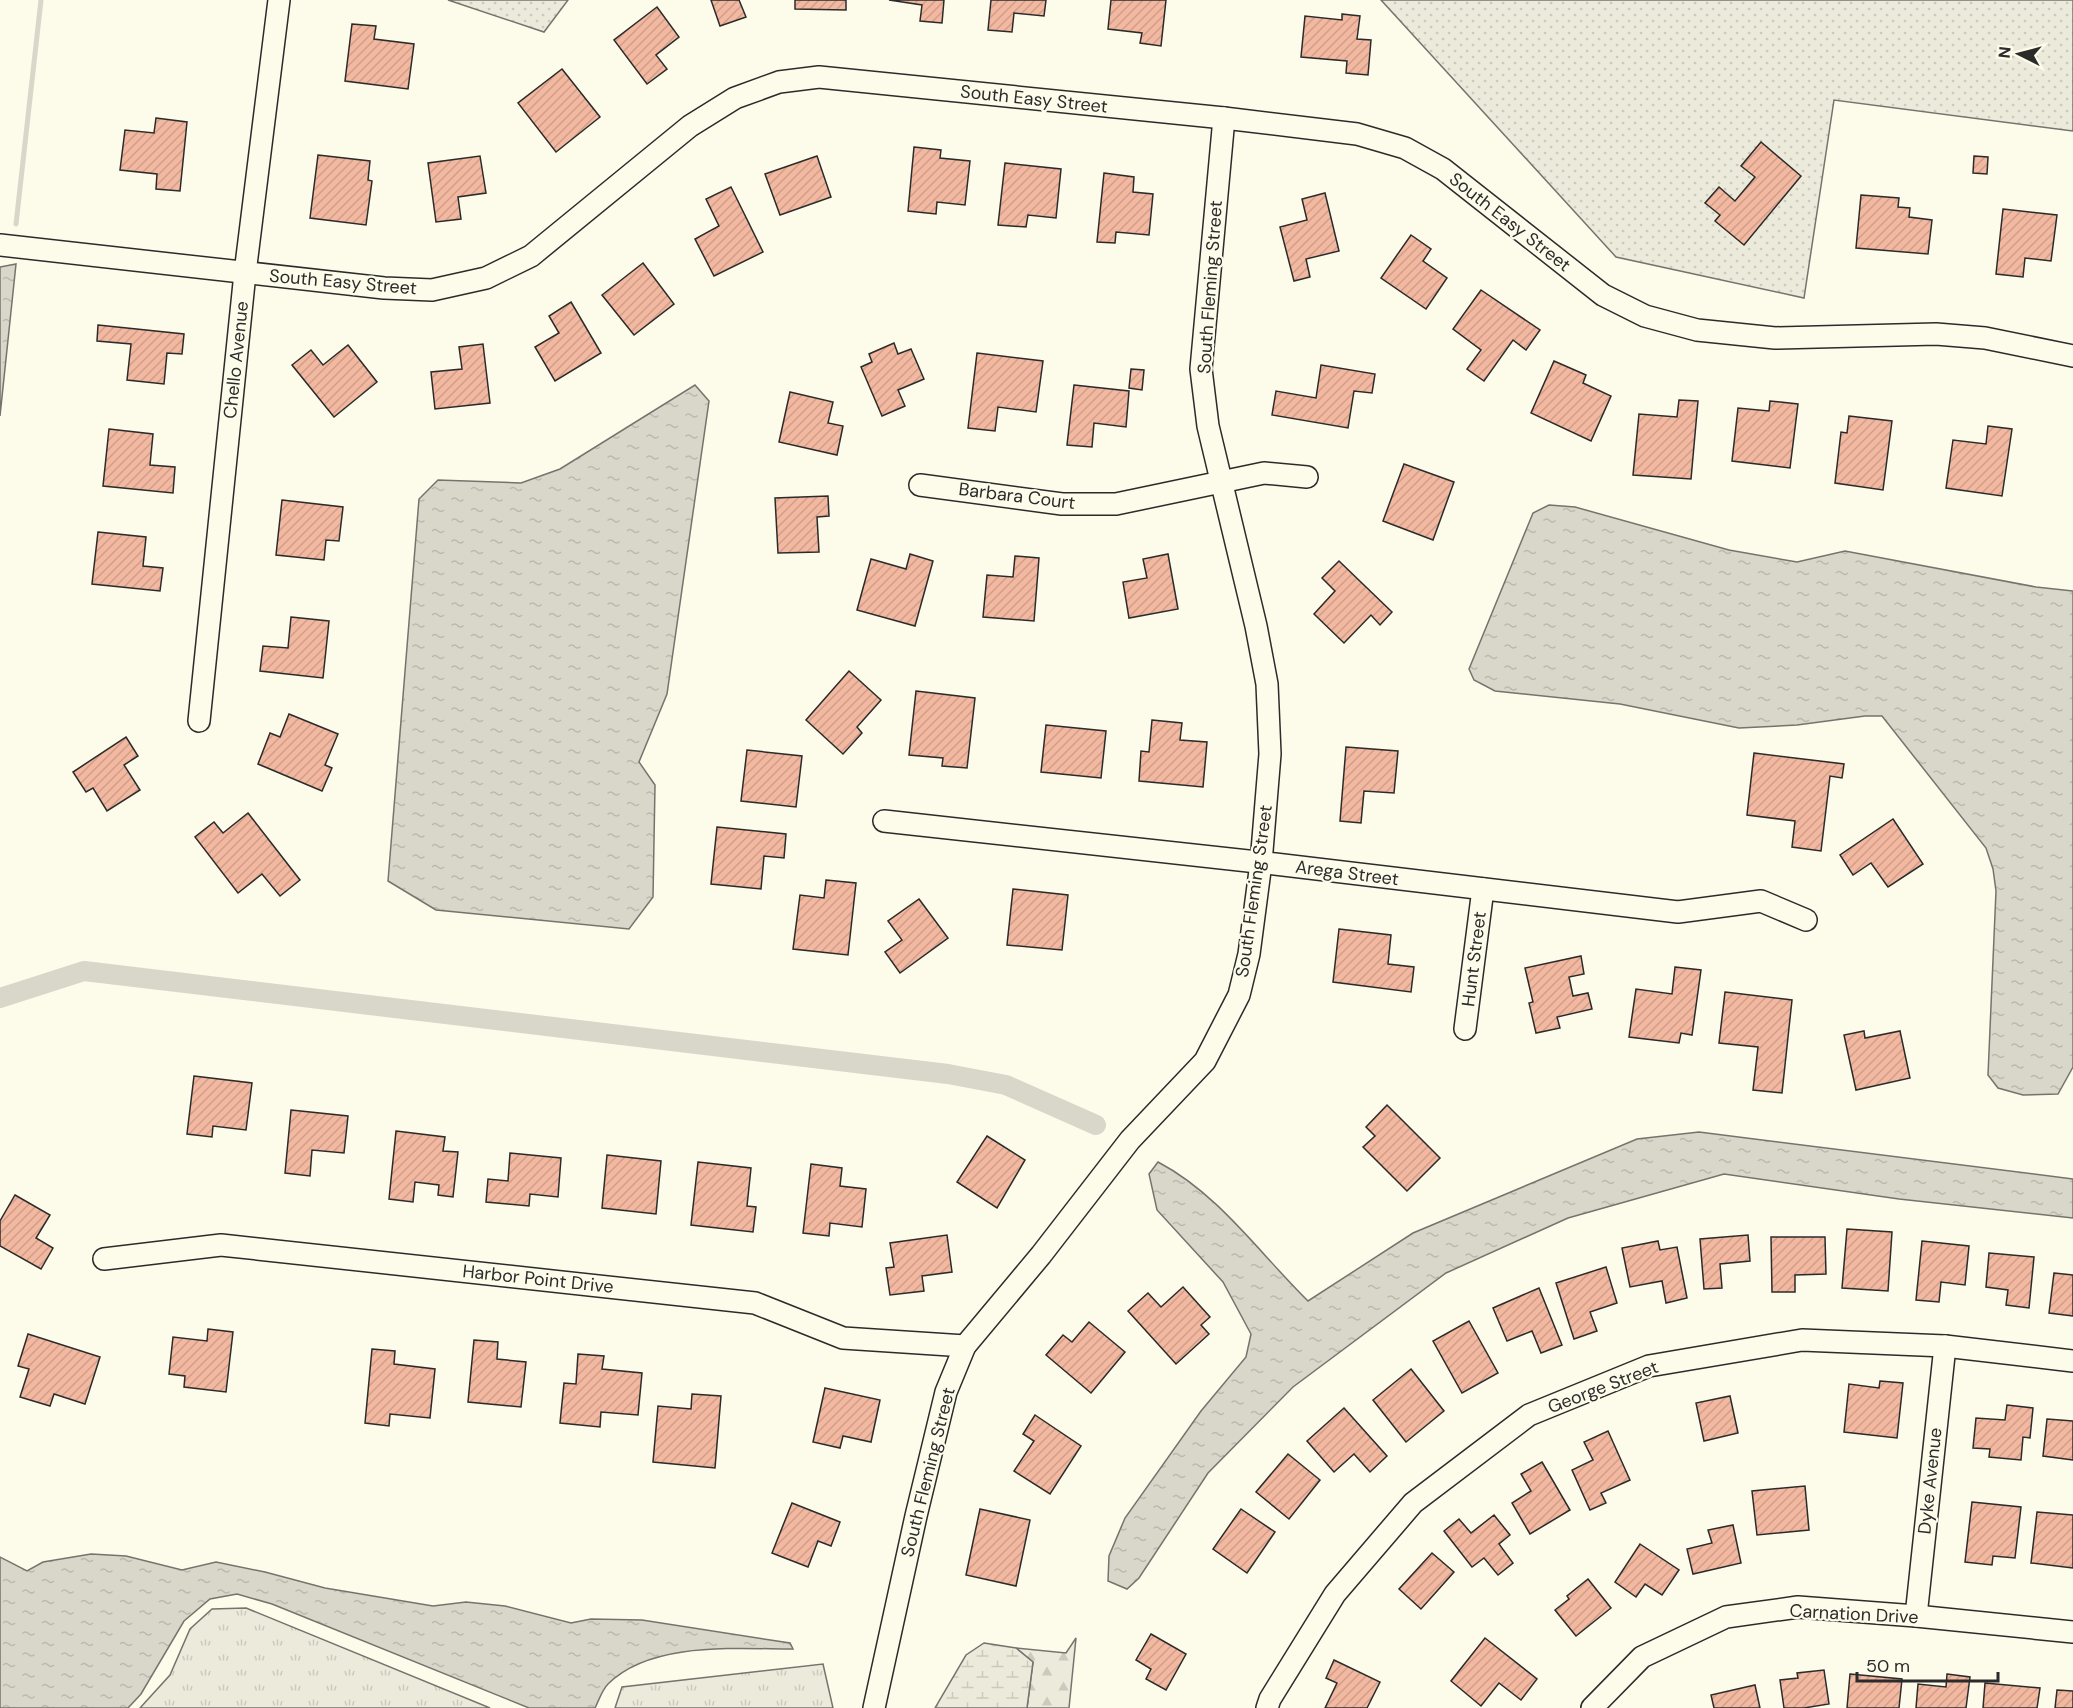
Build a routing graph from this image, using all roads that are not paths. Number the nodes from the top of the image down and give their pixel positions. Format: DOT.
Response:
graph roads {
  1 [pos="279,0"];
  2 [pos="1224,118"];
  3 [pos="0,245"];
  4 [pos="245,273"];
  5 [pos="2073,356"];
  6 [pos="1307,477"];
  7 [pos="1220,482"];
  8 [pos="920,484"];
  9 [pos="199,721"];
  10 [pos="884,821"];
  11 [pos="1261,863"];
  12 [pos="1483,889"];
  13 [pos="1806,920"];
  14 [pos="1465,1029"];
  15 [pos="104,1259"];
  16 [pos="965,1346"];
  17 [pos="1945,1346"];
  18 [pos="2073,1361"];
  19 [pos="1916,1616"];
  20 [pos="2073,1632"];
  21 [pos="874,1708"];
  22 [pos="1267,1708"];
  23 [pos="1592,1708"];
  1 -- 4 [label="street, Chello Avenue"];
  2 -- 4 [label="street, South Easy Street"];
  2 -- 5 [label="street, South Easy Street"];
  2 -- 7 [label="street, South Fleming Street"];
  3 -- 4 [label="street, South Easy Street"];
  4 -- 9 [label="street, Chello Avenue"];
  6 -- 7 [label="street, Barbara Court"];
  7 -- 8 [label="street, Barbara Court"];
  7 -- 11 [label="street, South Fleming Street"];
  10 -- 11 [label="street, Arega Street"];
  11 -- 12 [label="street, Arega Street"];
  11 -- 16 [label="street, South Fleming Street"];
  12 -- 13 [label="street, Arega Street"];
  12 -- 14 [label="street, Hunt Street"];
  15 -- 16 [label="street, Harbor Point Drive"];
  16 -- 21 [label="street, South Fleming Street"];
  17 -- 18 [label="street, George Street"];
  17 -- 19 [label="street, Dyke Avenue"];
  17 -- 22 [label="street, George Street"];
  19 -- 20 [label="street, Carnation Drive"];
  19 -- 23 [label="street, Carnation Drive"];
}
